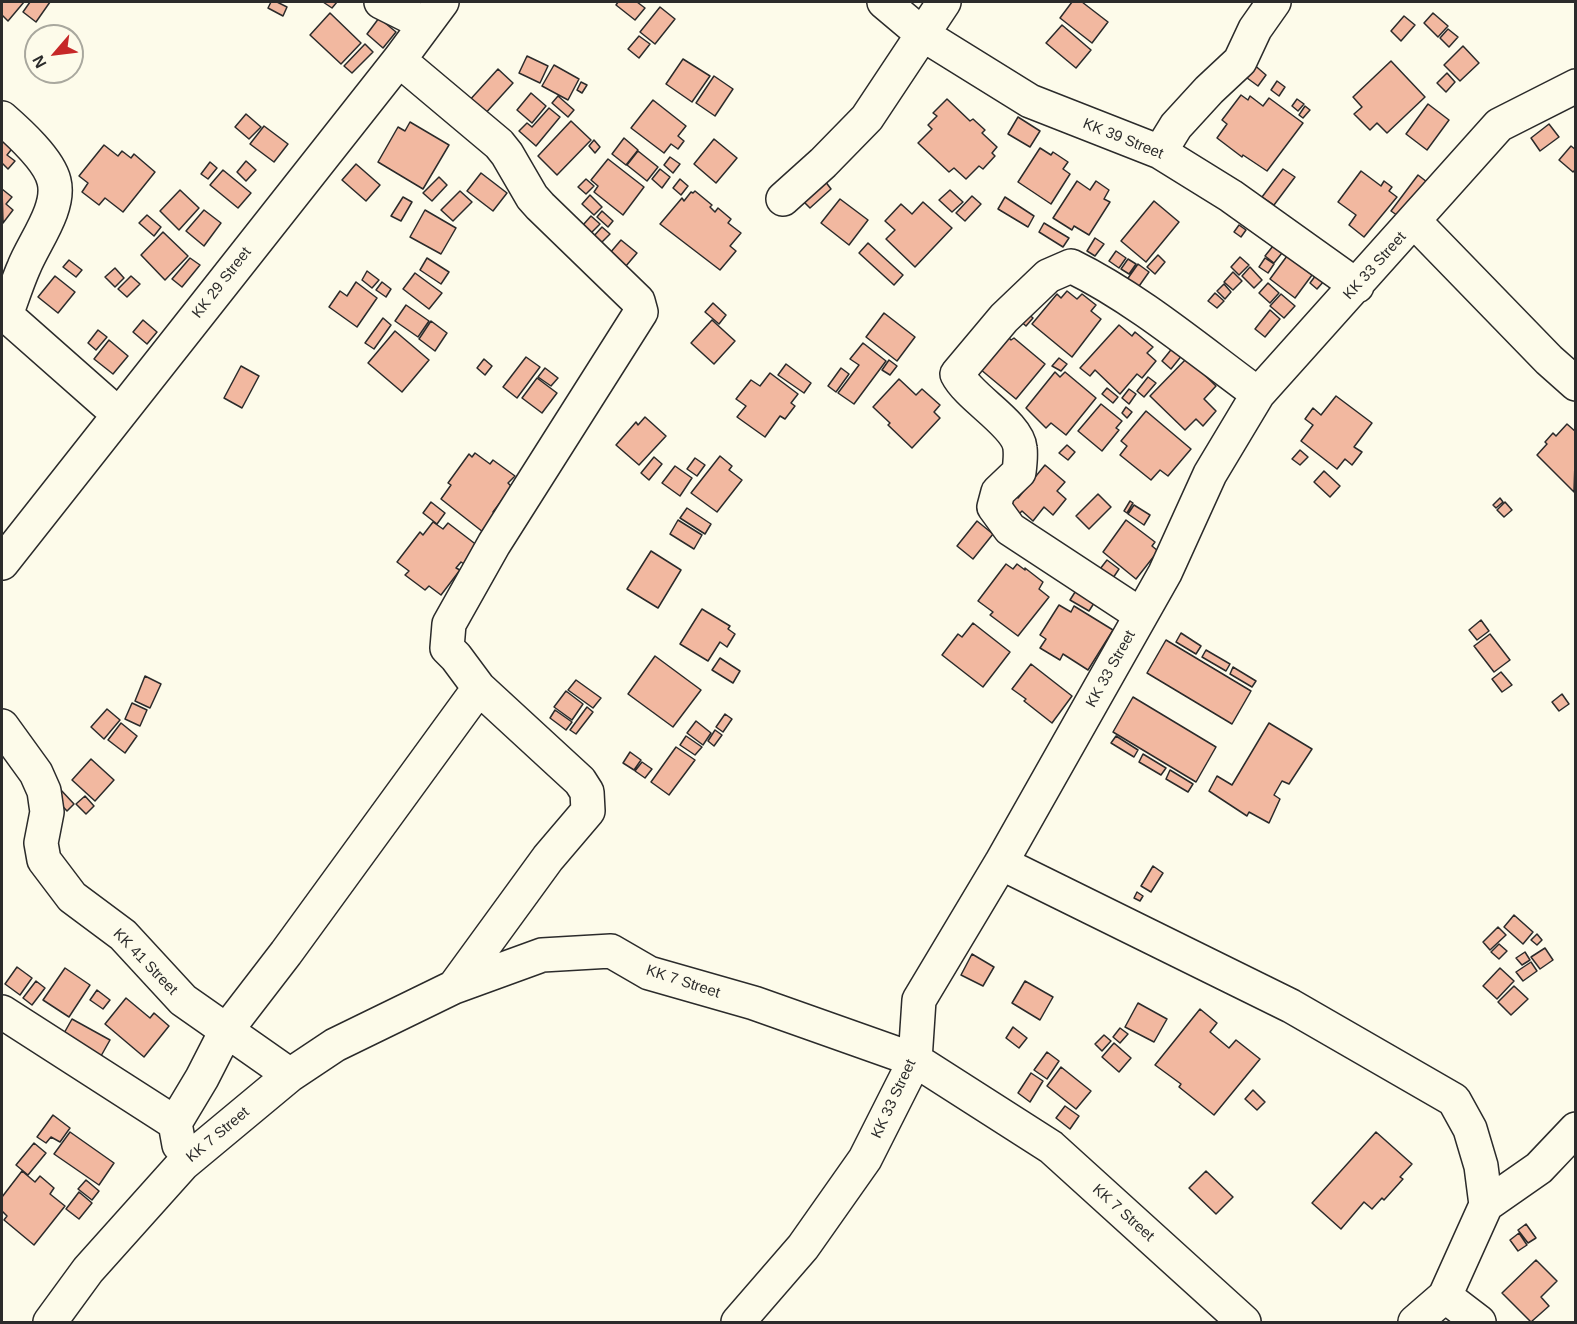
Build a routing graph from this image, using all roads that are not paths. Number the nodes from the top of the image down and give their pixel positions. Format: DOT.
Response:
graph roads {
  1 [pos="381,2"];
  2 [pos="884,2"];
  3 [pos="944,2"];
  4 [pos="1274,2"];
  5 [pos="434,13"];
  6 [pos="922,34"];
  7 [pos="399,60"];
  8 [pos="1575,86"];
  9 [pos="2,117"];
  10 [pos="1160,152"];
  11 [pos="783,199"];
  12 [pos="1414,221"];
  13 [pos="1357,286"];
  14 [pos="4,314"];
  15 [pos="1575,384"];
  16 [pos="1258,394"];
  17 [pos="118,414"];
  18 [pos="2,563"];
  19 [pos="1142,615"];
  20 [pos="479,688"];
  21 [pos="2,726"];
  22 [pos="1001,863"];
  23 [pos="454,987"];
  24 [pos="2,1012"];
  25 [pos="226,1031"];
  26 [pos="915,1060"];
  27 [pos="290,1075"];
  28 [pos="175,1124"];
  29 [pos="1575,1129"];
  30 [pos="183,1164"];
  31 [pos="1486,1205"];
  32 [pos="1445,1296"];
  33 [pos="50,1323"];
  34 [pos="738,1323"];
  35 [pos="1244,1323"];
  36 [pos="1415,1323"];
  37 [pos="1479,1323"];
  1 -- 5 [label="street"];
  2 -- 6 [label="street, KK 39 Street"];
  3 -- 6 [label="street"];
  4 -- 10 [label="street"];
  5 -- 7 [label="street, KK 29 Street"];
  6 -- 10 [label="street, KK 39 Street"];
  6 -- 11 [label="street"];
  7 -- 17 [label="street, KK 29 Street"];
  7 -- 20 [label="street"];
  8 -- 12 [label="street, KK 33 Street"];
  9 -- 14 [label="street"];
  10 -- 13 [label="street, KK 39 Street"];
  12 -- 13 [label="street, KK 33 Street"];
  12 -- 15 [label="street"];
  13 -- 16 [label="street, KK 33 Street"];
  14 -- 17 [label="street"];
  16 -- 19 [label="street, KK 33 Street"];
  16 -- 19 [label="street"];
  17 -- 18 [label="street, KK 29 Street"];
  19 -- 22 [label="street, KK 33 Street"];
  20 -- 23 [label="street"];
  20 -- 25 [label="street"];
  21 -- 25 [label="street, KK 41 Street"];
  22 -- 26 [label="street, KK 33 Street"];
  22 -- 31 [label="street"];
  23 -- 26 [label="street, KK 7 Street"];
  23 -- 27 [label="street, KK 7 Street"];
  24 -- 28 [label="street"];
  25 -- 27 [label="street, KK 41 Street"];
  25 -- 28 [label="street"];
  26 -- 34 [label="street, KK 33 Street"];
  26 -- 35 [label="street, KK 7 Street"];
  27 -- 30 [label="street, KK 7 Street"];
  28 -- 30 [label="street"];
  29 -- 31 [label="street"];
  30 -- 33 [label="street, KK 7 Street"];
  31 -- 32 [label="street"];
  32 -- 36 [label="street"];
  32 -- 37 [label="street"];
}
